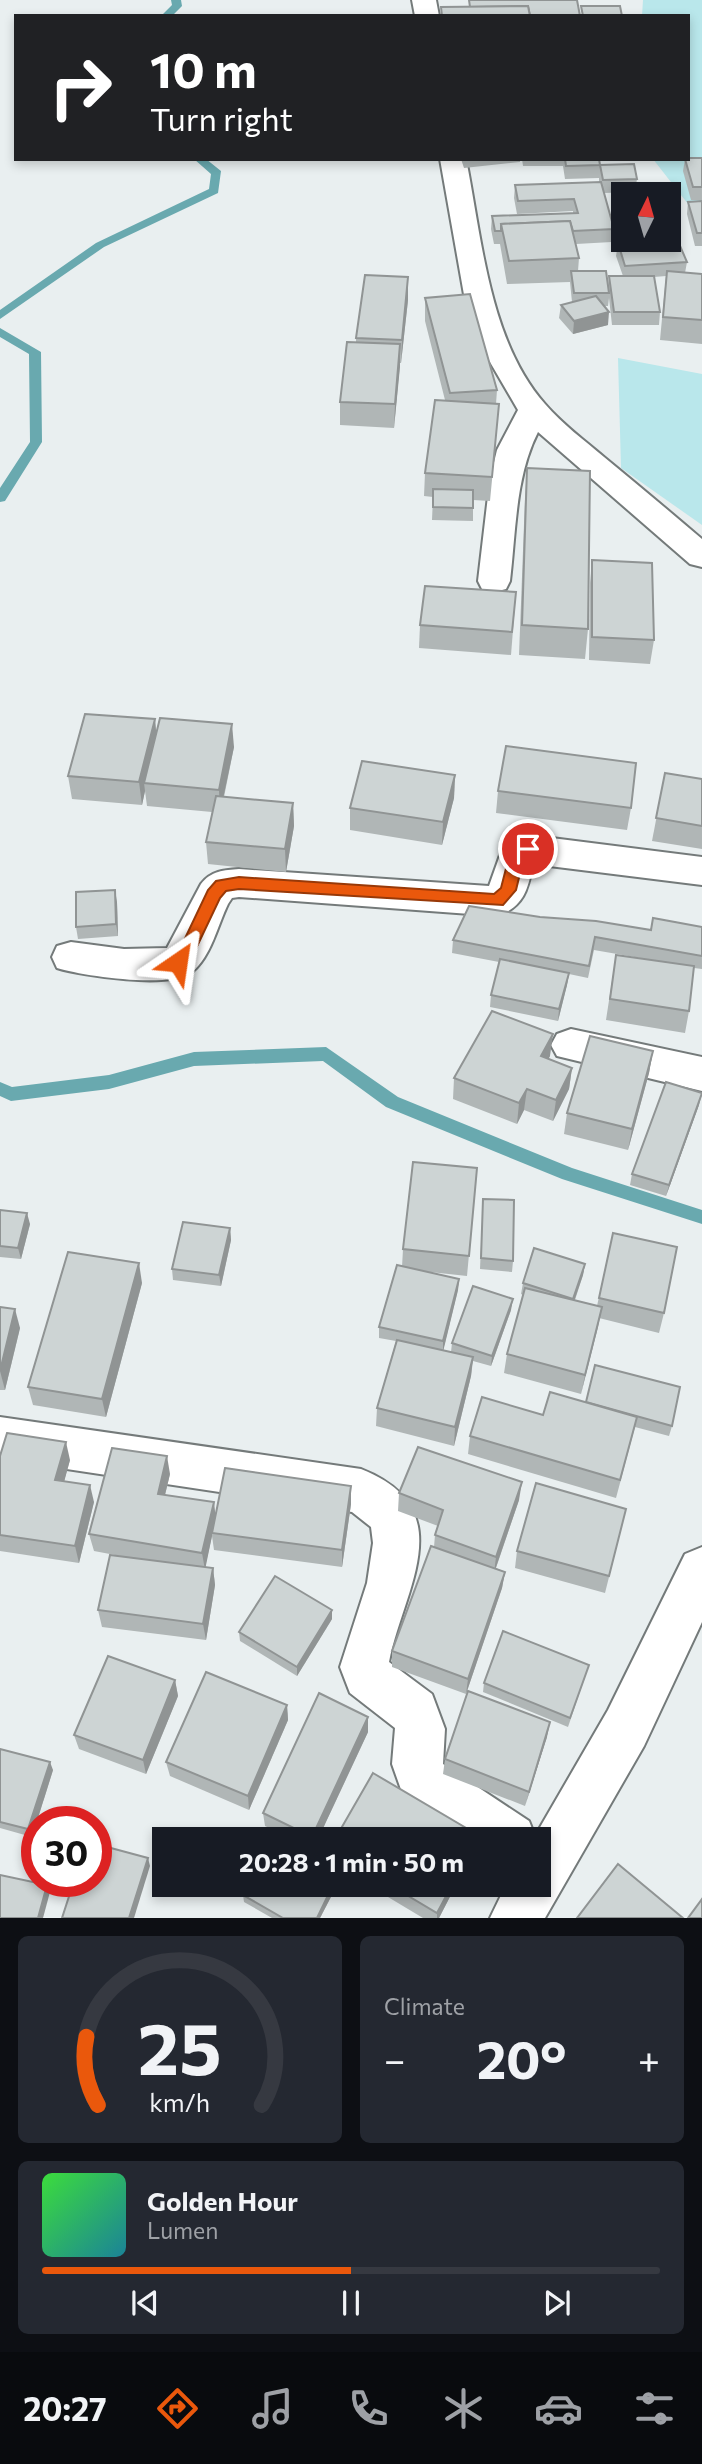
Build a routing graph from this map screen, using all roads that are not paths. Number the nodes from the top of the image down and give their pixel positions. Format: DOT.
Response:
graph roads {
  1 [pos="453,161"];
  2 [pos="533,410"];
  3 [pos="702,556"];
  4 [pos="495,581"];
  5 [pos="702,871"];
  6 [pos="71,957"];
  7 [pos="571,1045"];
  8 [pos="702,1074"];
  9 [pos="0,1438"];
  10 [pos="702,1570"];
  11 [pos="484,1827"];
  12 [pos="551,1841"];
  13 [pos="524,1897"];
  14 [pos="516,1918"];
  1 -- 2 [label="street"];
  2 -- 3 [label="street"];
  2 -- 4 [label="street"];
  5 -- 6 [label="street"];
  7 -- 8 [label="street"];
  9 -- 11 [label="street"];
  10 -- 12 [label="street"];
  13 -- 14 [label="street"];
}
